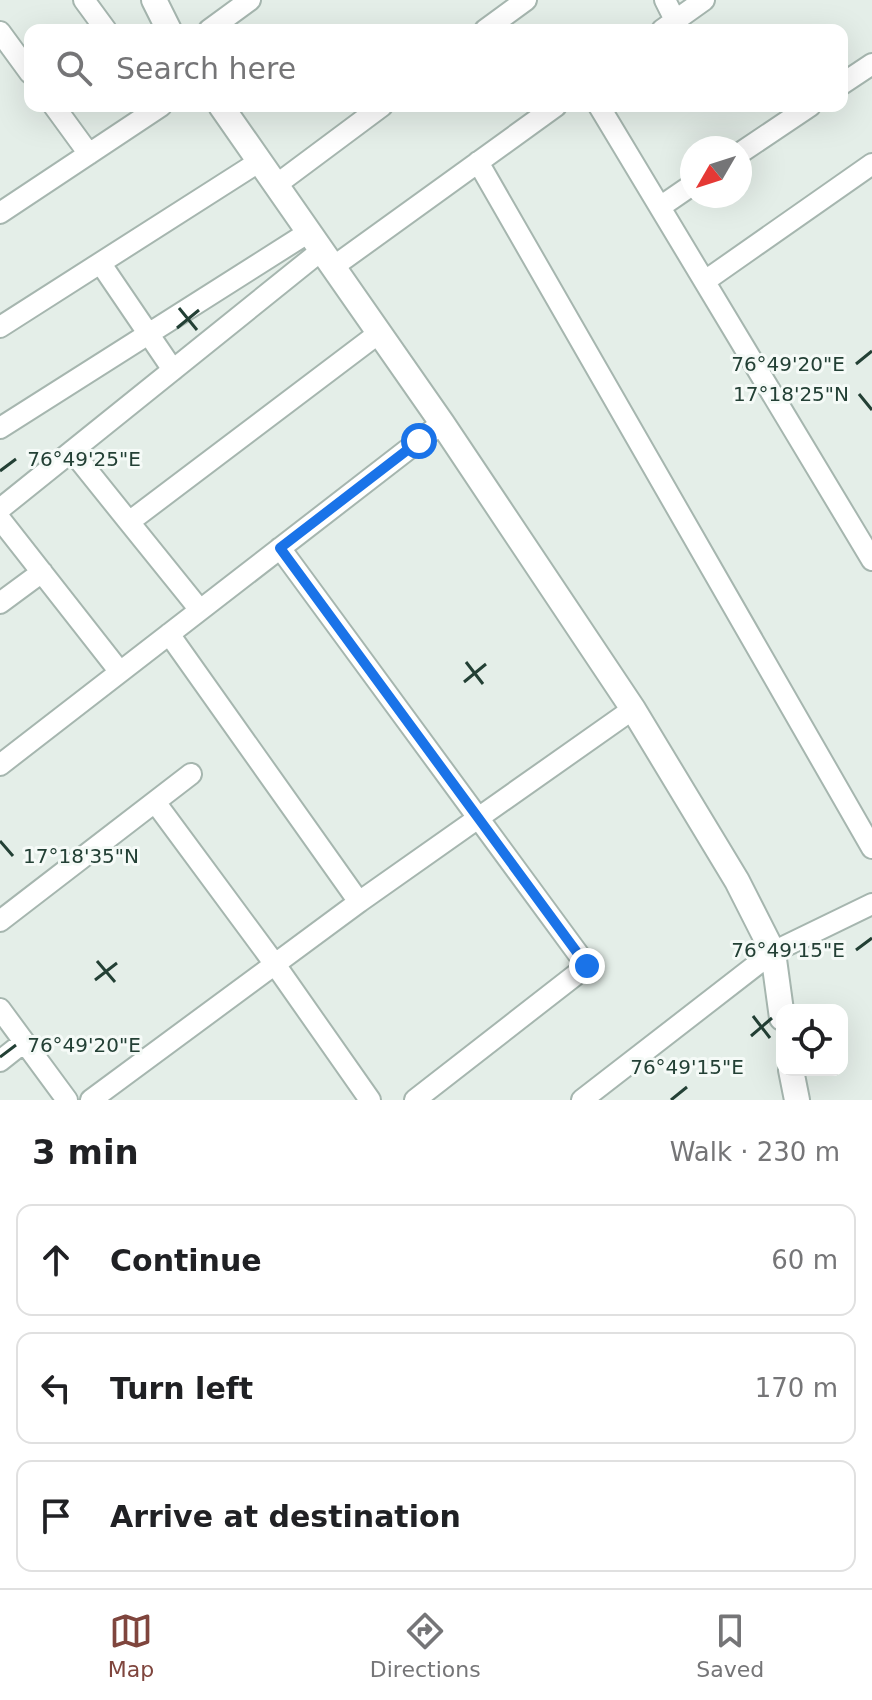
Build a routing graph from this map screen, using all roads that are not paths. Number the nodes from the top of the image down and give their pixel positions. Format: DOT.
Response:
graph roads {
  1 [pos="84,0"];
  2 [pos="154,0"];
  3 [pos="250,0"];
  4 [pos="526,0"];
  5 [pos="665,0"];
  6 [pos="704,0"];
  7 [pos="102,24"];
  8 [pos="166,24"];
  9 [pos="217,24"];
  10 [pos="493,24"];
  11 [pos="668,24"];
  12 [pos="669,24"];
  13 [pos="0,32"];
  14 [pos="872,64"];
  15 [pos="24,65"];
  16 [pos="848,80"];
  17 [pos="58,112"];
  18 [pos="152,112"];
  19 [pos="225,112"];
  20 [pos="371,112"];
  21 [pos="548,112"];
  22 [pos="603,112"];
  23 [pos="801,112"];
  24 [pos="752,145"];
  25 [pos="89,154"];
  26 [pos="260,161"];
  27 [pos="478,162"];
  28 [pos="872,164"];
  29 [pos="276,185"];
  30 [pos="680,193"];
  31 [pos="4,203"];
  32 [pos="660,207"];
  33 [pos="321,250"];
  34 [pos="101,264"];
  35 [pos="705,281"];
  36 [pos="0,327"];
  37 [pos="379,333"];
  38 [pos="148,334"];
  39 [pos="173,370"];
  40 [pos="442,423"];
  41 [pos="0,428"];
  42 [pos="72,451"];
  43 [pos="0,509"];
  44 [pos="0,519"];
  45 [pos="129,522"];
  46 [pos="280,548"];
  47 [pos="872,560"];
  48 [pos="42,572"];
  49 [pos="0,603"];
  50 [pos="200,610"];
  51 [pos="169,634"];
  52 [pos="120,672"];
  53 [pos="633,709"];
  54 [pos="0,765"];
  55 [pos="191,774"];
  56 [pos="155,802"];
  57 [pos="479,819"];
  58 [pos="872,848"];
  59 [pos="359,902"];
  60 [pos="872,904"];
  61 [pos="0,921"];
  62 [pos="773,952"];
  63 [pos="274,963"];
  64 [pos="780,1004"];
  65 [pos="0,1009"];
  66 [pos="24,1042"];
  67 [pos="0,1061"];
  68 [pos="792,1076"];
  69 [pos="67,1100"];
  70 [pos="91,1100"];
  71 [pos="370,1100"];
  72 [pos="415,1100"];
  73 [pos="582,1100"];
  74 [pos="797,1100"];
  1 -- 7 [label="street"];
  2 -- 8 [label="street"];
  3 -- 9 [label="street"];
  4 -- 10 [label="street"];
  5 -- 11 [label="street"];
  6 -- 12 [label="street"];
  13 -- 15 [label="street"];
  14 -- 16 [label="street"];
  17 -- 25 [label="street"];
  18 -- 25 [label="street"];
  19 -- 26 [label="street"];
  20 -- 29 [label="street"];
  21 -- 27 [label="street"];
  22 -- 32 [label="street"];
  23 -- 24 [label="street"];
  25 -- 31 [label="street"];
  26 -- 29 [label="street"];
  26 -- 34 [label="street"];
  27 -- 33 [label="street"];
  27 -- 58 [label="street"];
  28 -- 35 [label="street"];
  29 -- 33 [label="street"];
  30 -- 32 [label="street"];
  32 -- 35 [label="street"];
  33 -- 37 [label="street"];
  33 -- 38 [label="street"];
  33 -- 39 [label="street"];
  34 -- 36 [label="street"];
  34 -- 38 [label="street"];
  35 -- 47 [label="street"];
  37 -- 40 [label="street"];
  37 -- 45 [label="street"];
  38 -- 39 [label="street"];
  38 -- 41 [label="street"];
  39 -- 42 [label="street"];
  40 -- 46 [label="street"];
  40 -- 53 [label="street"];
  42 -- 43 [label="street"];
  42 -- 45 [label="street"];
  44 -- 48 [label="street"];
  45 -- 50 [label="street"];
  46 -- 50 [label="street"];
  46 -- 57 [label="street"];
  48 -- 49 [label="street"];
  48 -- 52 [label="street"];
  50 -- 51 [label="street"];
  51 -- 52 [label="street"];
  51 -- 59 [label="street"];
  52 -- 54 [label="street"];
  53 -- 57 [label="street"];
  53 -- 62 [label="street"];
  55 -- 56 [label="street"];
  56 -- 61 [label="street"];
  56 -- 63 [label="street"];
  57 -- 59 [label="street"];
  57 -- 72 [label="street"];
  59 -- 63 [label="street"];
  60 -- 62 [label="street"];
  62 -- 64 [label="street"];
  62 -- 73 [label="street"];
  63 -- 70 [label="street"];
  63 -- 71 [label="street"];
  65 -- 66 [label="street"];
  66 -- 67 [label="street"];
  66 -- 69 [label="street"];
  68 -- 74 [label="street"];
}
